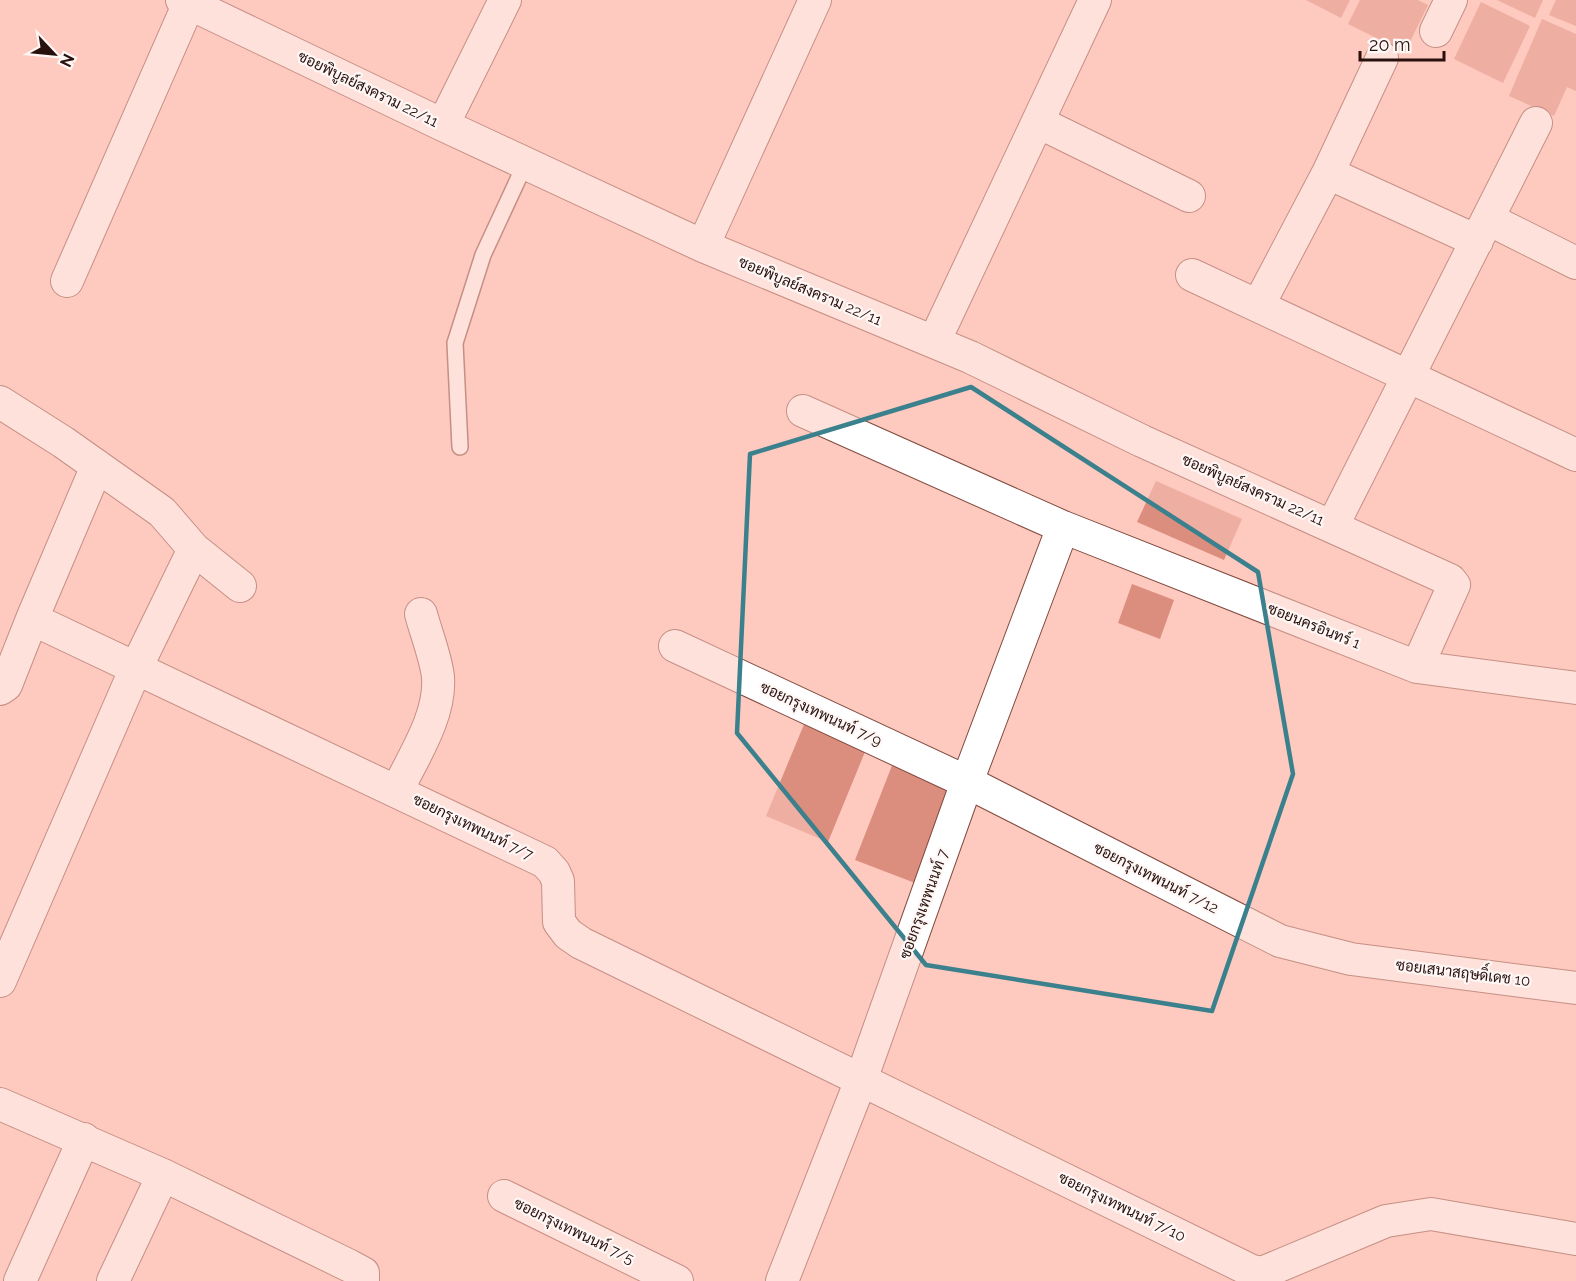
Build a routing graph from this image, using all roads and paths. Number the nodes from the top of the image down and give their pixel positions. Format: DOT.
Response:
graph roads {
  1 [pos="505,0"];
  2 [pos="814,0"];
  3 [pos="1095,0"];
  4 [pos="1451,0"];
  5 [pos="186,2"];
  6 [pos="1436,31"];
  7 [pos="1382,58"];
  8 [pos="1038,122"];
  9 [pos="1536,123"];
  10 [pos="444,125"];
  11 [pos="526,162"];
  12 [pos="1328,173"];
  13 [pos="1189,196"];
  14 [pos="1483,230"];
  15 [pos="703,246"];
  16 [pos="1576,263"];
  17 [pos="1192,275"];
  18 [pos="67,281"];
  19 [pos="1258,306"];
  20 [pos="934,342"];
  21 [pos="1408,376"];
  22 [pos="0,402"];
  23 [pos="803,411"];
  24 [pos="460,447"];
  25 [pos="1576,455"];
  26 [pos="97,466"];
  27 [pos="1333,525"];
  28 [pos="1063,527"];
  29 [pos="194,549"];
  30 [pos="240,586"];
  31 [pos="421,614"];
  32 [pos="32,619"];
  33 [pos="675,646"];
  34 [pos="1417,667"];
  35 [pos="136,668"];
  36 [pos="1576,688"];
  37 [pos="0,689"];
  38 [pos="967,782"];
  39 [pos="397,791"];
  40 [pos="1351,959"];
  41 [pos="0,981"];
  42 [pos="1576,988"];
  43 [pos="861,1080"];
  44 [pos="0,1104"];
  45 [pos="84,1139"];
  46 [pos="162,1175"];
  47 [pos="504,1196"];
  48 [pos="1576,1239"];
  49 [pos="20,1281"];
  50 [pos="113,1281"];
  51 [pos="363,1281"];
  52 [pos="677,1281"];
  53 [pos="782,1281"];
  1 -- 10 [label="street"];
  2 -- 15 [label="street"];
  3 -- 8 [label="street"];
  4 -- 6 [label="street"];
  5 -- 10 [label="street, ซอยพิบูลย์สงคราม 22/11"];
  5 -- 18 [label="street"];
  7 -- 12 [label="street"];
  8 -- 13 [label="street"];
  8 -- 20 [label="street"];
  9 -- 14 [label="street"];
  10 -- 11 [label="street, ซอยพิบูลย์สงคราม 22/11"];
  11 -- 15 [label="street, ซอยพิบูลย์สงคราม 22/11"];
  11 -- 24 [label="lane"];
  12 -- 14 [label="street"];
  12 -- 19 [label="street"];
  14 -- 16 [label="street"];
  14 -- 21 [label="street"];
  15 -- 20 [label="street, ซอยพิบูลย์สงคราม 22/11"];
  17 -- 19 [label="street"];
  19 -- 21 [label="street"];
  20 -- 27 [label="street, ซอยพิบูลย์สงคราม 22/11"];
  21 -- 25 [label="street"];
  21 -- 27 [label="street"];
  22 -- 26 [label="street"];
  23 -- 28 [label="street, ซอยนครอินทร์ 1"];
  26 -- 29 [label="street"];
  26 -- 32 [label="street"];
  27 -- 34 [label="street, ซอยพิบูลย์สงคราม 22/11"];
  28 -- 34 [label="street, ซอยนครอินทร์ 1"];
  28 -- 38 [label="street, ซอยกรุงเทพนนท์ 7"];
  29 -- 30 [label="street"];
  29 -- 35 [label="street"];
  31 -- 39 [label="street"];
  32 -- 35 [label="street, ซอยกรุงเทพนนท์ 7/7"];
  32 -- 37 [label="street"];
  33 -- 38 [label="street, ซอยกรุงเทพนนท์ 7/9"];
  34 -- 36 [label="street, ซอยนครอินทร์ 1"];
  35 -- 39 [label="street, ซอยกรุงเทพนนท์ 7/7"];
  35 -- 41 [label="street"];
  38 -- 40 [label="street, ซอยกรุงเทพนนท์ 7/12"];
  38 -- 43 [label="street, ซอยกรุงเทพนนท์ 7"];
  39 -- 43 [label="street, ซอยกรุงเทพนนท์ 7/7"];
  40 -- 42 [label="street, ซอยเสนาสฤษดิ์เดช 10"];
  43 -- 48 [label="street, ซอยกรุงเทพนนท์ 7/10"];
  43 -- 53 [label="street, ซอยกรุงเทพนนท์ 7"];
  44 -- 45 [label="street"];
  45 -- 46 [label="street"];
  45 -- 49 [label="street"];
  46 -- 50 [label="street"];
  46 -- 51 [label="street"];
  47 -- 52 [label="street, ซอยกรุงเทพนนท์ 7/5"];
}
